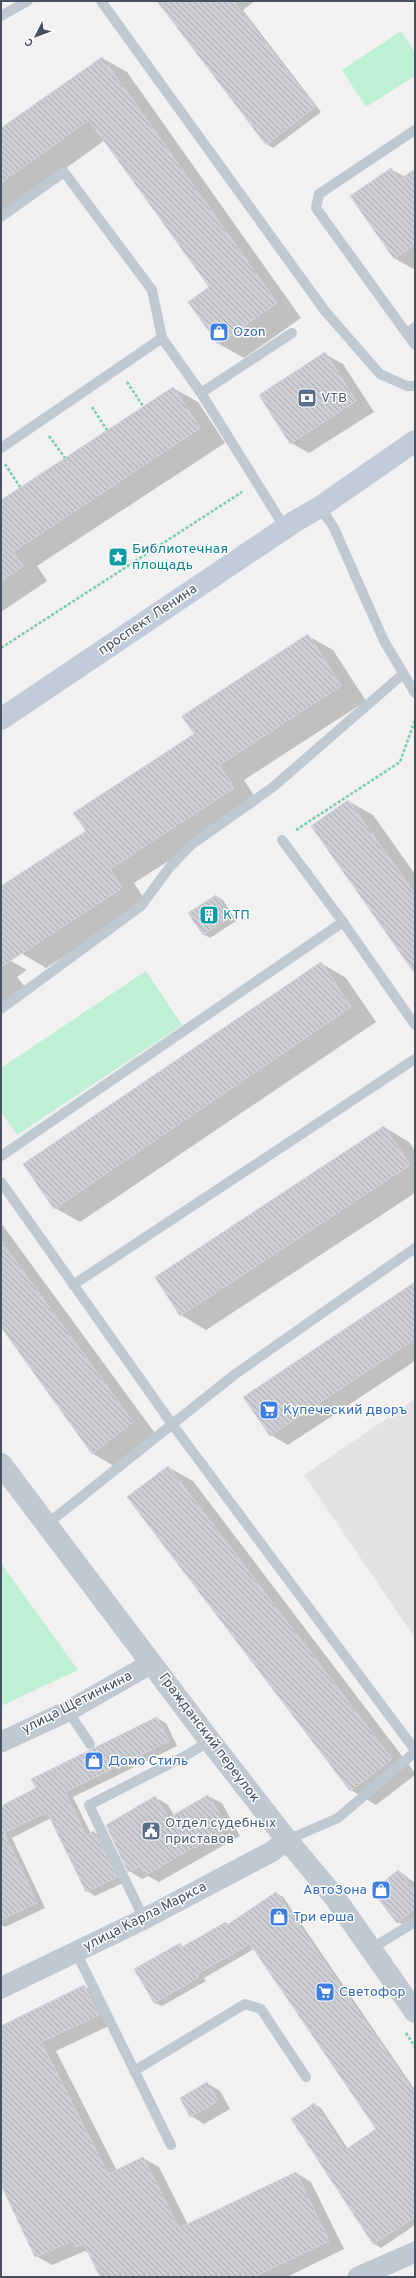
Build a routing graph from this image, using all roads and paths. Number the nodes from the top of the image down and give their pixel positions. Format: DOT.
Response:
graph roads {
  1 [pos="28,1"];
  2 [pos="101,1"];
  3 [pos="1,16"];
  4 [pos="415,130"];
  5 [pos="1,217"];
  6 [pos="411,330"];
  7 [pos="292,333"];
  8 [pos="162,338"];
  9 [pos="415,345"];
  10 [pos="118,368"];
  11 [pos="415,386"];
  12 [pos="82,393"];
  13 [pos="201,393"];
  14 [pos="143,406"];
  15 [pos="39,421"];
  16 [pos="107,430"];
  17 [pos="415,441"];
  18 [pos="1,448"];
  19 [pos="1,458"];
  20 [pos="64,458"];
  21 [pos="257,482"];
  22 [pos="20,488"];
  23 [pos="320,507"];
  24 [pos="286,528"];
  25 [pos="1,648"];
  26 [pos="403,674"];
  27 [pos="415,693"];
  28 [pos="1,719"];
  29 [pos="415,720"];
  30 [pos="282,840"];
  31 [pos="343,922"];
  32 [pos="1,1009"];
  33 [pos="415,1025"];
  34 [pos="415,1059"];
  35 [pos="1,1156"];
  36 [pos="1,1182"];
  37 [pos="415,1248"];
  38 [pos="73,1285"];
  39 [pos="172,1424"];
  40 [pos="1,1464"];
  41 [pos="46,1525"];
  42 [pos="152,1663"];
  43 [pos="68,1710"];
  44 [pos="210,1741"];
  45 [pos="1,1742"];
  46 [pos="90,1744"];
  47 [pos="415,1751"];
  48 [pos="287,1840"];
  49 [pos="144,1919"];
  50 [pos="415,1922"];
  51 [pos="372,1948"];
  52 [pos="76,1952"];
  53 [pos="1,1988"];
  54 [pos="415,2012"];
  55 [pos="134,2071"];
  56 [pos="306,2077"];
  57 [pos="171,2145"];
  58 [pos="415,2252"];
  59 [pos="358,2277"];
  1 -- 3 [label="lane"];
  2 -- 11 [label="lane"];
  4 -- 6 [label="lane"];
  5 -- 8 [label="lane"];
  6 -- 9 [label="lane"];
  7 -- 13 [label="lane"];
  8 -- 10 [label="lane"];
  8 -- 13 [label="lane"];
  10 -- 12 [label="lane"];
  10 -- 14 [label="path"];
  12 -- 15 [label="lane"];
  12 -- 16 [label="path"];
  13 -- 21 [label="lane"];
  15 -- 18 [label="lane"];
  15 -- 20 [label="path"];
  17 -- 23 [label="main road, проспект Ленина"];
  19 -- 22 [label="path"];
  21 -- 24 [label="lane"];
  21 -- 25 [label="path"];
  23 -- 24 [label="main road, проспект Ленина"];
  23 -- 26 [label="lane"];
  24 -- 28 [label="main road, проспект Ленина"];
  26 -- 27 [label="lane"];
  26 -- 32 [label="lane"];
  29 -- 30 [label="path"];
  30 -- 31 [label="lane"];
  31 -- 33 [label="lane"];
  31 -- 35 [label="lane"];
  34 -- 38 [label="lane"];
  36 -- 38 [label="lane"];
  37 -- 39 [label="lane"];
  38 -- 39 [label="lane"];
  39 -- 41 [label="lane"];
  39 -- 47 [label="lane"];
  40 -- 41 [label="street, Гражданский переулок"];
  41 -- 42 [label="street, Гражданский переулок"];
  42 -- 43 [label="street, улица Щетинкина"];
  42 -- 44 [label="street, Гражданский переулок"];
  43 -- 45 [label="street, улица Щетинкина"];
  43 -- 46 [label="lane"];
  44 -- 48 [label="street, Гражданский переулок"];
  44 -- 49 [label="lane"];
  47 -- 48 [label="lane"];
  48 -- 49 [label="street, улица Карла Маркса"];
  48 -- 51 [label="street, Гражданский переулок"];
  49 -- 52 [label="street, улица Карла Маркса"];
  50 -- 51 [label="lane"];
  51 -- 54 [label="street, Гражданский переулок"];
  52 -- 53 [label="street, улица Карла Маркса"];
  52 -- 55 [label="lane"];
  55 -- 56 [label="lane"];
  55 -- 57 [label="lane"];
  58 -- 59 [label="street"];
}
